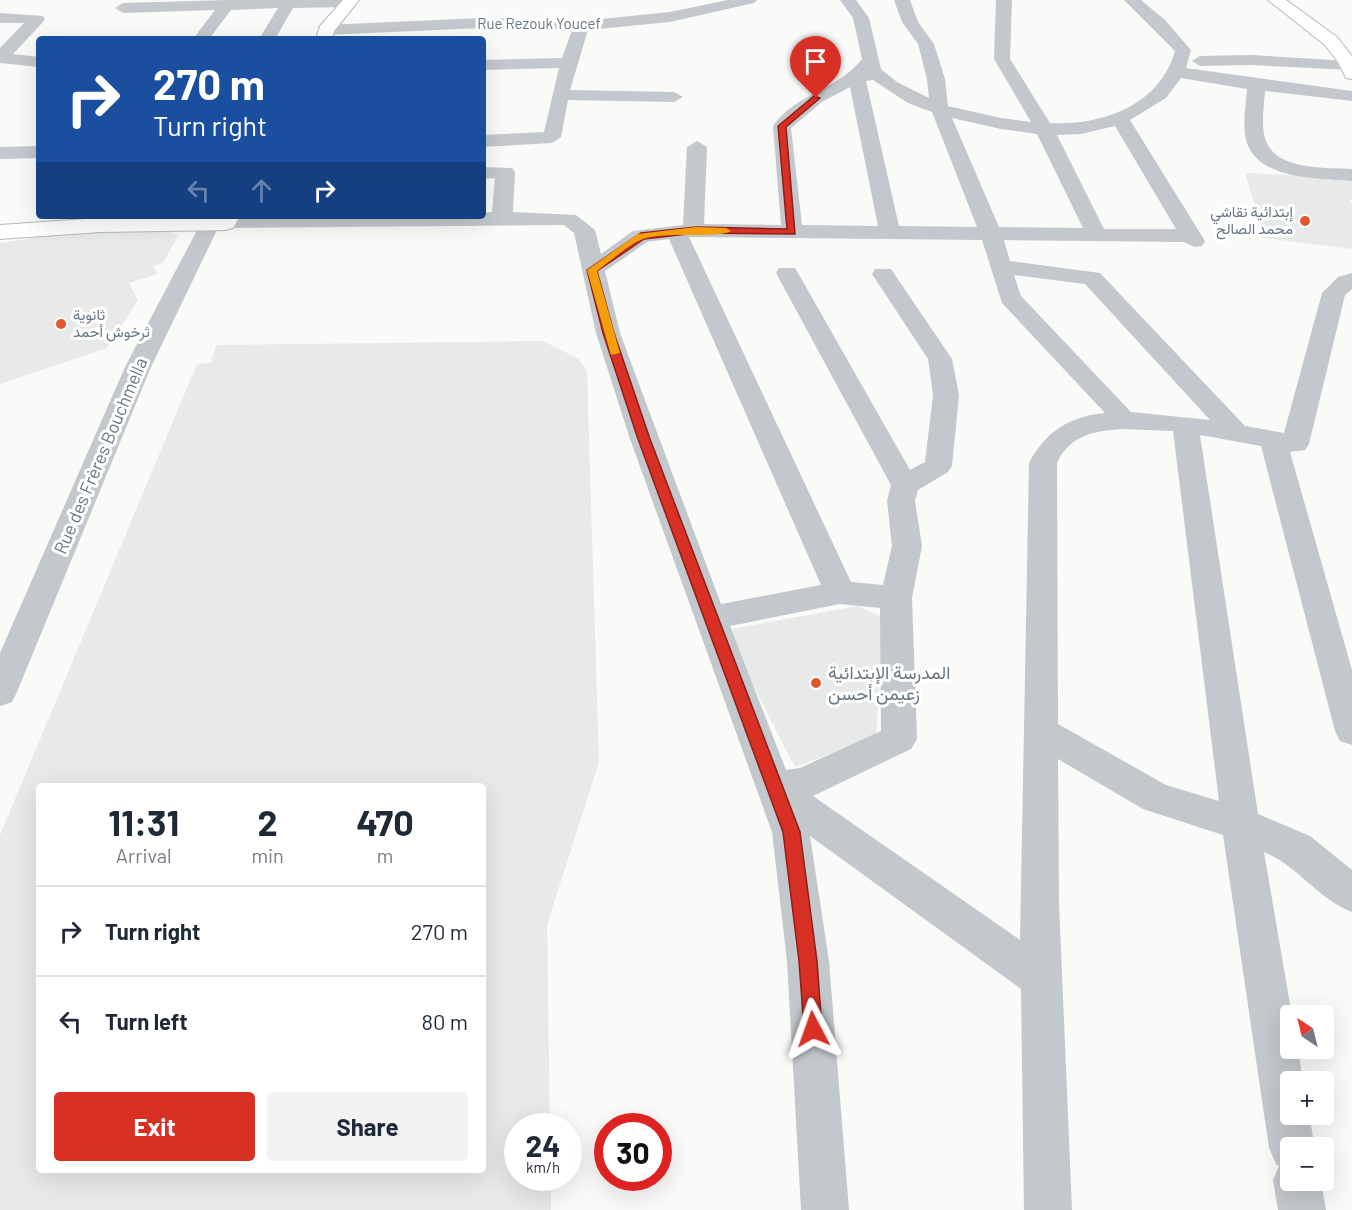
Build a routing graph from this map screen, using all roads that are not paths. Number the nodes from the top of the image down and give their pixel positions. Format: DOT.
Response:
graph roads {
  1 [pos="749,0"];
  2 [pos="848,0"];
  3 [pos="902,0"];
  4 [pos="1004,0"];
  5 [pos="1132,0"];
  6 [pos="1276,0"];
  7 [pos="350,1"];
  8 [pos="174,3"];
  9 [pos="288,4"];
  10 [pos="227,5"];
  11 [pos="123,8"];
  12 [pos="0,18"];
  13 [pos="581,26"];
  14 [pos="325,34"];
  15 [pos="203,36"];
  16 [pos="269,36"];
  17 [pos="0,57"];
  18 [pos="36,62"];
  19 [pos="568,63"];
  20 [pos="486,65"];
  21 [pos="1179,66"];
  22 [pos="873,67"];
  23 [pos="1351,70"];
  24 [pos="857,77"];
  25 [pos="1256,85"];
  26 [pos="561,95"];
  27 [pos="1352,96"];
  28 [pos="674,97"];
  29 [pos="939,108"];
  30 [pos="1119,117"];
  31 [pos="1044,128"];
  32 [pos="486,141"];
  33 [pos="697,147"];
  34 [pos="0,153"];
  35 [pos="36,153"];
  36 [pos="486,172"];
  37 [pos="1352,175"];
  38 [pos="502,219"];
  39 [pos="221,221"];
  40 [pos="684,231"];
  41 [pos="0,232"];
  42 [pos="792,232"];
  43 [pos="890,233"];
  44 [pos="991,234"];
  45 [pos="1097,235"];
  46 [pos="1000,266"];
  47 [pos="592,270"];
  48 [pos="787,273"];
  49 [pos="883,274"];
  50 [pos="1352,280"];
  51 [pos="1124,422"];
  52 [pos="1185,424"];
  53 [pos="1238,434"];
  54 [pos="1273,440"];
  55 [pos="905,485"];
  56 [pos="840,593"];
  57 [pos="896,598"];
  58 [pos="710,618"];
  59 [pos="0,692"];
  60 [pos="1040,730"];
  61 [pos="1352,731"];
  62 [pos="773,788"];
  63 [pos="1240,824"];
  64 [pos="1352,894"];
  65 [pos="1041,979"];
  66 [pos="1290,1137"];
  67 [pos="1299,1191"];
  68 [pos="825,1210"];
  69 [pos="1048,1210"];
  70 [pos="1302,1210"];
  1 -- 13 [label="street, Rue Rezouk Youcef"];
  2 -- 22 [label="street"];
  3 -- 29 [label="street"];
  4 -- 31 [label="street"];
  5 -- 21 [label="street"];
  6 -- 23 [label="main road"];
  7 -- 9 [label="street"];
  7 -- 14 [label="main road"];
  8 -- 10 [label="street"];
  8 -- 11 [label="street"];
  9 -- 10 [label="street"];
  9 -- 16 [label="street"];
  10 -- 15 [label="street"];
  12 -- 17 [label="street"];
  13 -- 14 [label="street, Rue Rezouk Youcef"];
  13 -- 19 [label="street"];
  17 -- 18 [label="street"];
  19 -- 20 [label="street"];
  19 -- 26 [label="street"];
  21 -- 23 [label="street"];
  21 -- 25 [label="street"];
  21 -- 30 [label="street"];
  22 -- 24 [label="street"];
  22 -- 29 [label="street"];
  24 -- 42 [label="street"];
  24 -- 43 [label="street"];
  25 -- 27 [label="street"];
  25 -- 37 [label="street"];
  26 -- 28 [label="street"];
  26 -- 32 [label="street"];
  29 -- 31 [label="street"];
  29 -- 44 [label="street"];
  30 -- 31 [label="street"];
  30 -- 45 [label="street"];
  31 -- 45 [label="street"];
  33 -- 40 [label="street"];
  34 -- 35 [label="street"];
  36 -- 38 [label="street"];
  38 -- 39 [label="street"];
  38 -- 47 [label="street"];
  39 -- 41 [label="main road"];
  39 -- 59 [label="street, Rue des Frères Bouchmella"];
  40 -- 42 [label="street"];
  40 -- 47 [label="street"];
  40 -- 56 [label="street"];
  42 -- 43 [label="street"];
  43 -- 44 [label="street"];
  44 -- 45 [label="street"];
  44 -- 46 [label="street"];
  46 -- 51 [label="street"];
  46 -- 53 [label="street"];
  47 -- 58 [label="street"];
  48 -- 55 [label="street"];
  49 -- 55 [label="street"];
  50 -- 54 [label="street"];
  51 -- 52 [label="street"];
  51 -- 60 [label="street"];
  52 -- 53 [label="street"];
  52 -- 63 [label="street"];
  53 -- 54 [label="street"];
  54 -- 61 [label="street"];
  55 -- 57 [label="street"];
  56 -- 57 [label="street"];
  56 -- 58 [label="street"];
  57 -- 62 [label="street"];
  58 -- 62 [label="street"];
  60 -- 63 [label="street"];
  60 -- 65 [label="street"];
  62 -- 65 [label="street"];
  62 -- 68 [label="street"];
  63 -- 64 [label="street"];
  63 -- 66 [label="street"];
  65 -- 69 [label="street"];
  67 -- 70 [label="street"];
}
